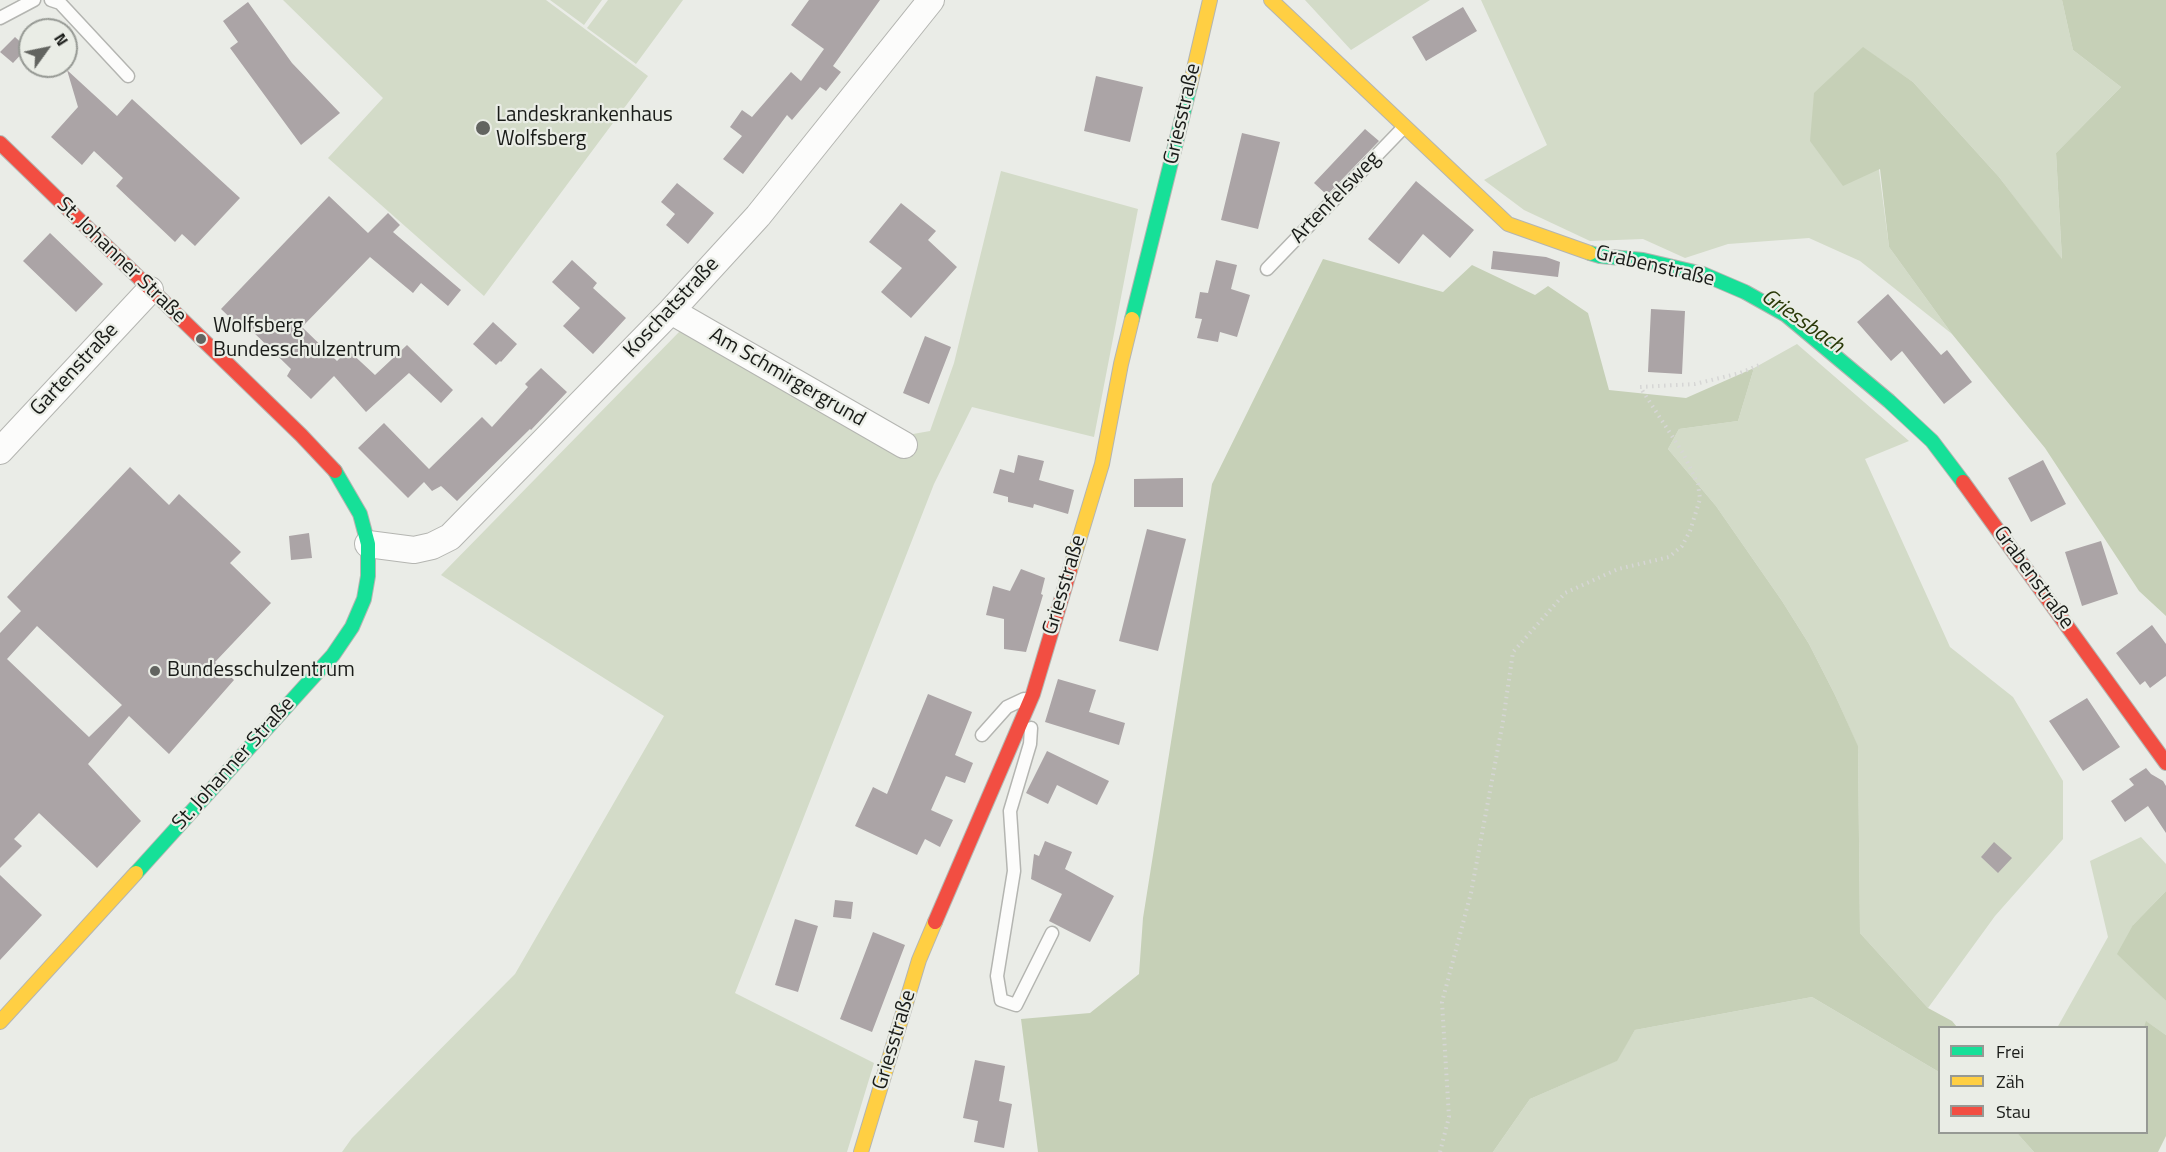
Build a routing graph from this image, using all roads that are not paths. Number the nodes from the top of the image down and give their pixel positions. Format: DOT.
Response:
graph roads {
  1 [pos="33,0"];
  2 [pos="51,0"];
  3 [pos="931,0"];
  4 [pos="1210,0"];
  5 [pos="1271,0"];
  6 [pos="0,18"];
  7 [pos="128,76"];
  8 [pos="1404,126"];
  9 [pos="0,143"];
  10 [pos="1267,269"];
  11 [pos="150,290"];
  12 [pos="671,311"];
  13 [pos="904,445"];
  14 [pos="0,451"];
  15 [pos="368,544"];
  16 [pos="1033,694"];
  17 [pos="982,735"];
  18 [pos="2166,763"];
  19 [pos="1052,933"];
  20 [pos="0,1022"];
  21 [pos="861,1152"];
  1 -- 6 [label="lane"];
  2 -- 7 [label="lane"];
  3 -- 12 [label="street, Koschatstraße"];
  4 -- 16 [label="street, Griesstraße"];
  5 -- 8 [label="street, Grabenstraße"];
  8 -- 10 [label="lane, Artenfelsweg"];
  8 -- 18 [label="street, Grabenstraße"];
  9 -- 11 [label="street, St. Johanner Straße"];
  11 -- 14 [label="street, Gartenstraße"];
  11 -- 15 [label="street, St. Johanner Straße"];
  12 -- 13 [label="street, Am Schmirgergrund"];
  12 -- 15 [label="street, Koschatstraße"];
  15 -- 20 [label="street, St. Johanner Straße"];
  16 -- 17 [label="lane"];
  16 -- 19 [label="lane"];
  16 -- 21 [label="street, Griesstraße"];
}
